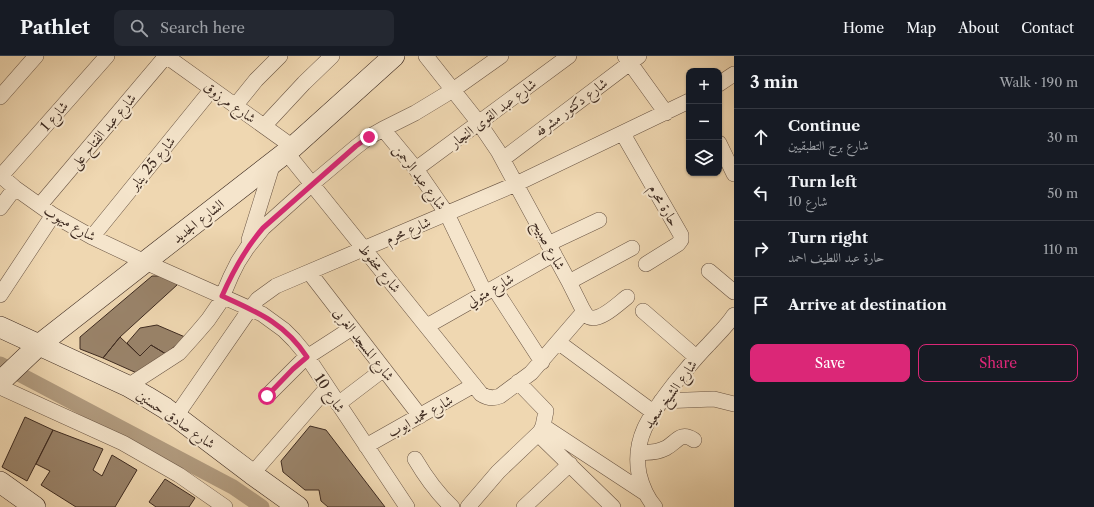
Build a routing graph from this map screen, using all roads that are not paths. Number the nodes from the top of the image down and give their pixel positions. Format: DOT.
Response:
graph roads {
  1 [pos="36,56"];
  2 [pos="107,56"];
  3 [pos="280,56"];
  4 [pos="332,56"];
  5 [pos="394,56"];
  6 [pos="426,56"];
  7 [pos="501,56"];
  8 [pos="569,56"];
  9 [pos="631,58"];
  10 [pos="177,59"];
  11 [pos="734,74"];
  12 [pos="722,82"];
  13 [pos="212,89"];
  14 [pos="452,90"];
  15 [pos="0,97"];
  16 [pos="686,103"];
  17 [pos="235,106"];
  18 [pos="666,113"];
  19 [pos="479,124"];
  20 [pos="264,126"];
  21 [pos="383,129"];
  22 [pos="623,134"];
  23 [pos="722,149"];
  24 [pos="284,154"];
  25 [pos="503,159"];
  26 [pos="416,169"];
  27 [pos="734,174"];
  28 [pos="0,176"];
  29 [pos="312,184"];
  30 [pos="516,184"];
  31 [pos="15,188"];
  32 [pos="40,205"];
  33 [pos="0,208"];
  34 [pos="447,214"];
  35 [pos="53,215"];
  36 [pos="599,220"];
  37 [pos="92,237"];
  38 [pos="247,248"];
  39 [pos="632,248"];
  40 [pos="365,249"];
  41 [pos="551,249"];
  42 [pos="145,262"];
  43 [pos="646,264"];
  44 [pos="709,271"];
  45 [pos="309,272"];
  46 [pos="569,282"];
  47 [pos="489,290"];
  48 [pos="734,292"];
  49 [pos="0,295"];
  50 [pos="222,296"];
  51 [pos="627,297"];
  52 [pos="250,309"];
  53 [pos="583,310"];
  54 [pos="643,311"];
  55 [pos="734,315"];
  56 [pos="427,326"];
  57 [pos="0,327"];
  58 [pos="352,328"];
  59 [pos="558,342"];
  60 [pos="39,345"];
  61 [pos="307,357"];
  62 [pos="696,358"];
  63 [pos="542,362"];
  64 [pos="384,369"];
  65 [pos="0,382"];
  66 [pos="518,382"];
  67 [pos="474,385"];
  68 [pos="128,386"];
  69 [pos="0,387"];
  70 [pos="327,388"];
  71 [pos="267,396"];
  72 [pos="338,404"];
  73 [pos="734,404"];
  74 [pos="657,407"];
  75 [pos="176,416"];
  76 [pos="420,416"];
  77 [pos="540,430"];
  78 [pos="694,440"];
  79 [pos="366,446"];
  80 [pos="638,452"];
  81 [pos="415,459"];
  82 [pos="570,464"];
  83 [pos="252,474"];
  84 [pos="1,483"];
  85 [pos="645,493"];
  86 [pos="35,507"];
  87 [pos="225,507"];
  88 [pos="298,507"];
  89 [pos="406,507"];
  90 [pos="452,507"];
  91 [pos="468,507"];
  92 [pos="524,507"];
  93 [pos="613,507"];
  94 [pos="655,507"];
  1 -- 15 [label="street"];
  2 -- 28 [label="street, شارع 1"];
  3 -- 17 [label="street"];
  4 -- 20 [label="street"];
  5 -- 24 [label="main road, الشارع الجديد"];
  6 -- 14 [label="street, شارع صبيح"];
  7 -- 14 [label="street"];
  8 -- 19 [label="street, شارع عبد القوى النجار"];
  9 -- 18 [label="street"];
  9 -- 25 [label="street, شارع دكتور مشرفه"];
  10 -- 13 [label="street, شارع مرزوق"];
  10 -- 32 [label="street, شارع عبد الفتاح على"];
  11 -- 12 [label="street"];
  13 -- 17 [label="street, شارع مرزوق"];
  13 -- 37 [label="street, شارع 25 يناير"];
  14 -- 19 [label="street, شارع صبيح"];
  14 -- 21 [label="street"];
  16 -- 18 [label="street, شارع محرم"];
  17 -- 20 [label="street, شارع مرزوق"];
  18 -- 22 [label="street, شارع محرم"];
  19 -- 25 [label="street, شارع صبيح"];
  19 -- 26 [label="street, شارع عبد القوى النجار"];
  20 -- 24 [label="street, شارع مرزوق"];
  21 -- 26 [label="street, شارع عبد الرحمن"];
  21 -- 29 [label="street"];
  22 -- 30 [label="street, شارع محرم"];
  22 -- 43 [label="street, حارة محرم"];
  23 -- 27 [label="street"];
  24 -- 29 [label="street, شارع محفوظ"];
  24 -- 38 [label="street"];
  24 -- 42 [label="main road, الشارع الجديد"];
  25 -- 30 [label="street, شارع صبيح"];
  26 -- 34 [label="street, شارع عبد الرحمن"];
  28 -- 31 [label="street, شارع ميهوب"];
  29 -- 38 [label="street"];
  29 -- 40 [label="street, شارع محفوظ"];
  30 -- 34 [label="street, شارع محرم"];
  30 -- 41 [label="street, شارع صبيح"];
  31 -- 32 [label="street, شارع ميهوب"];
  31 -- 33 [label="street"];
  32 -- 35 [label="street, شارع ميهوب"];
  34 -- 40 [label="street, شارع محرم"];
  34 -- 47 [label="street, شارع عبد الرحمن"];
  35 -- 37 [label="street, شارع ميهوب"];
  35 -- 49 [label="street"];
  36 -- 41 [label="street, شارع متولي"];
  37 -- 42 [label="street, شارع ميهوب"];
  38 -- 50 [label="street"];
  39 -- 46 [label="street"];
  40 -- 45 [label="street, شارع محرم"];
  40 -- 56 [label="street, شارع محفوظ"];
  41 -- 46 [label="street, شارع صبيح"];
  41 -- 47 [label="street, شارع متولي"];
  42 -- 50 [label="street, شارع 10"];
  42 -- 60 [label="main road, الشارع الجديد"];
  44 -- 48 [label="street"];
  45 -- 52 [label="street, شارع محرم"];
  45 -- 58 [label="street, شارع المسجد الغربى"];
  46 -- 53 [label="street, شارع صبيح"];
  47 -- 56 [label="street, شارع متولي"];
  47 -- 63 [label="street, شارع عبد الرحمن"];
  50 -- 52 [label="street, شارع 10"];
  50 -- 68 [label="street"];
  51 -- 53 [label="street"];
  52 -- 61 [label="street, شارع 10"];
  52 -- 75 [label="street, شارع محرم"];
  53 -- 59 [label="street"];
  54 -- 62 [label="street"];
  55 -- 62 [label="street, شارع الشيخ سعيد"];
  56 -- 67 [label="street, شارع محفوظ"];
  57 -- 60 [label="main road, شارع صادق حسنين"];
  58 -- 61 [label="street"];
  58 -- 64 [label="street, شارع المسجد الغربى"];
  59 -- 63 [label="street"];
  59 -- 74 [label="street"];
  60 -- 65 [label="main road, الشارع الجديد"];
  60 -- 68 [label="main road, شارع صادق حسنين"];
  61 -- 70 [label="street, شارع 10"];
  61 -- 71 [label="street"];
  62 -- 74 [label="street, شارع الشيخ سعيد"];
  63 -- 66 [label="street"];
  64 -- 72 [label="street"];
  64 -- 76 [label="street, شارع المسجد الغربى"];
  66 -- 67 [label="street"];
  66 -- 77 [label="street"];
  67 -- 76 [label="street, شارع محمد ايوب"];
  68 -- 75 [label="main road, شارع صادق حسنين"];
  69 -- 87 [label="street"];
  70 -- 72 [label="street, شارع 10"];
  70 -- 83 [label="street"];
  72 -- 79 [label="street, شارع 10"];
  73 -- 74 [label="street"];
  74 -- 80 [label="street, شارع الشيخ سعيد"];
  75 -- 83 [label="main road, شارع صادق حسنين"];
  76 -- 79 [label="street, شارع محمد ايوب"];
  77 -- 82 [label="street"];
  77 -- 85 [label="street"];
  77 -- 91 [label="street"];
  78 -- 80 [label="street"];
  79 -- 89 [label="street, شارع 10"];
  80 -- 85 [label="street, شارع الشيخ سعيد"];
  81 -- 90 [label="street"];
  82 -- 92 [label="street"];
  82 -- 93 [label="street"];
  83 -- 88 [label="main road, شارع صادق حسنين"];
  84 -- 86 [label="main road"];
  85 -- 94 [label="street, شارع الشيخ سعيد"];
}
